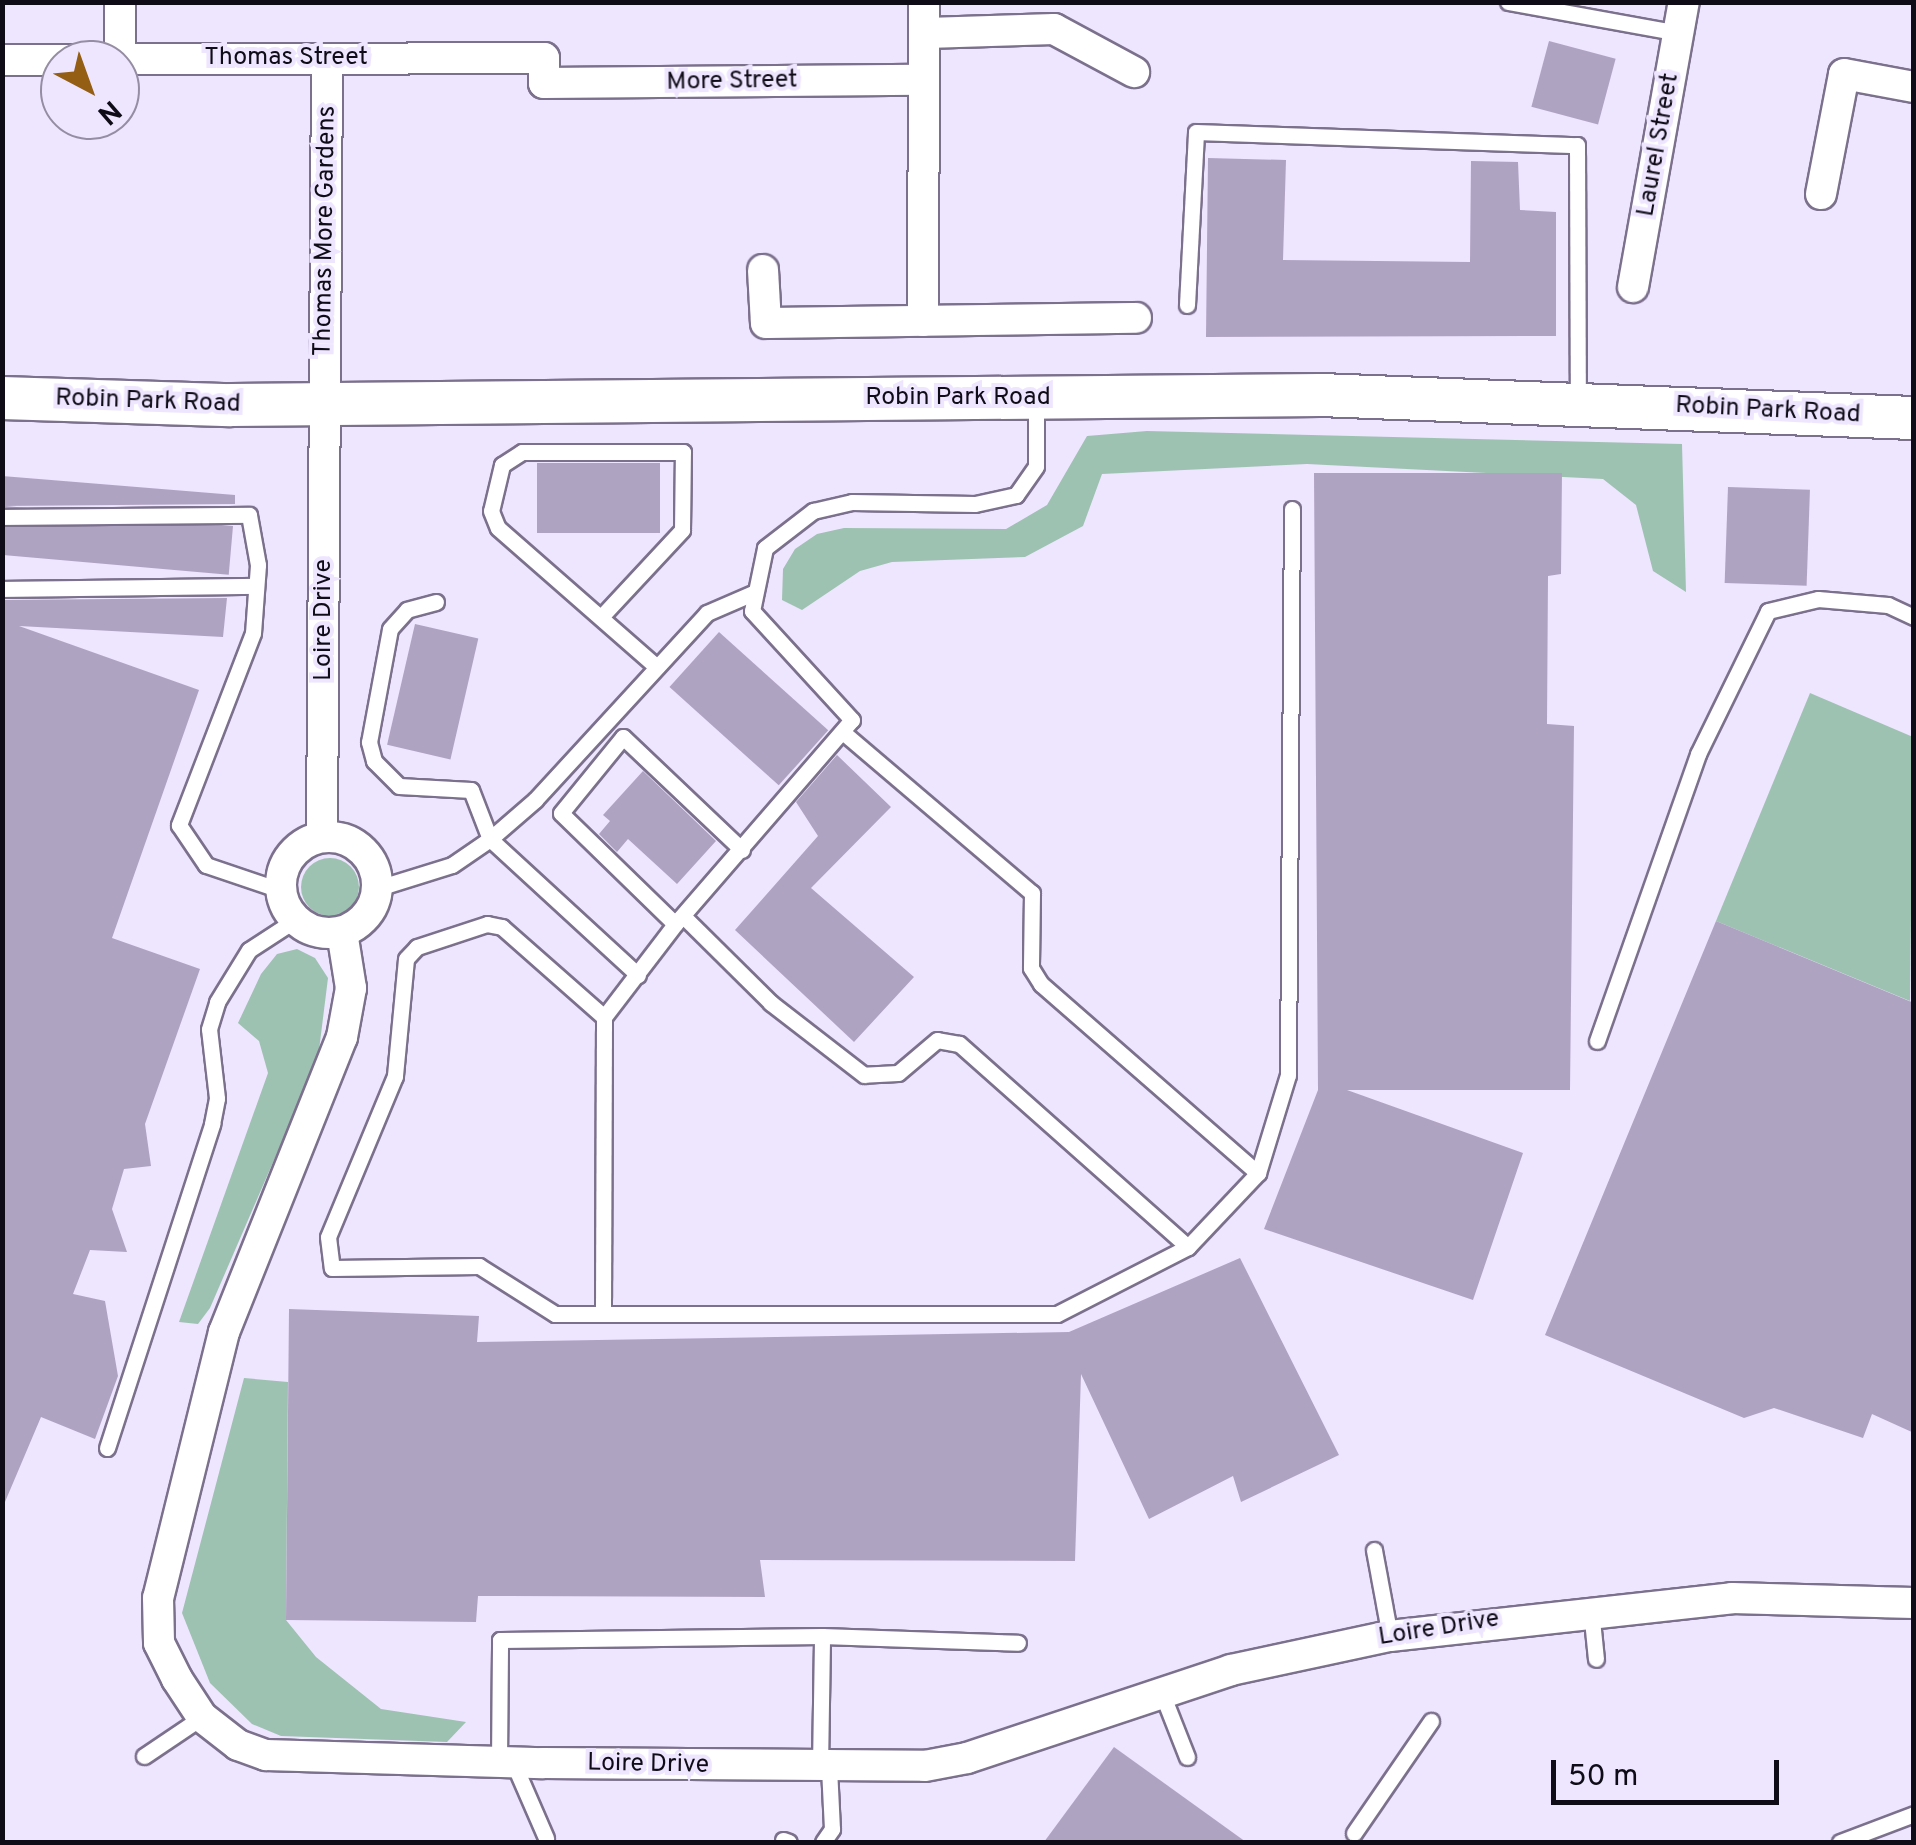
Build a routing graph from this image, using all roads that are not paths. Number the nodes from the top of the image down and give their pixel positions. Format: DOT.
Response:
graph roads {
  1 [pos="120,2"];
  2 [pos="1508,2"];
  3 [pos="925,18"];
  4 [pos="1682,18"];
  5 [pos="120,40"];
  6 [pos="140,57"];
  7 [pos="40,59"];
  8 [pos="327,59"];
  9 [pos="2,60"];
  10 [pos="1134,72"];
  11 [pos="920,80"];
  12 [pos="544,83"];
  13 [pos="1914,87"];
  14 [pos="1821,194"];
  15 [pos="763,270"];
  16 [pos="1633,287"];
  17 [pos="1187,305"];
  18 [pos="1136,318"];
  19 [pos="922,321"];
  20 [pos="1036,397"];
  21 [pos="2,398"];
  22 [pos="1578,402"];
  23 [pos="326,403"];
  24 [pos="1914,418"];
  25 [pos="1292,510"];
  26 [pos="2,517"];
  27 [pos="255,586"];
  28 [pos="2,589"];
  29 [pos="753,593"];
  30 [pos="436,602"];
  31 [pos="1914,617"];
  32 [pos="601,618"];
  33 [pos="657,667"];
  34 [pos="846,734"];
  35 [pos="322,837"];
  36 [pos="490,839"];
  37 [pos="742,850"];
  38 [pos="378,888"];
  39 [pos="280,890"];
  40 [pos="295,920"];
  41 [pos="679,920"];
  42 [pos="342,932"];
  43 [pos="638,975"];
  44 [pos="604,1016"];
  45 [pos="1597,1040"];
  46 [pos="1258,1172"];
  47 [pos="1188,1248"];
  48 [pos="603,1309"];
  49 [pos="106,1448"];
  50 [pos="1374,1550"];
  51 [pos="1914,1603"];
  52 [pos="1591,1610"];
  53 [pos="822,1636"];
  54 [pos="1390,1636"];
  55 [pos="1018,1643"];
  56 [pos="1596,1658"];
  57 [pos="1160,1690"];
  58 [pos="202,1717"];
  59 [pos="1431,1721"];
  60 [pos="144,1756"];
  61 [pos="1186,1757"];
  62 [pos="506,1762"];
  63 [pos="824,1767"];
  64 [pos="1914,1814"];
  65 [pos="1354,1833"];
  66 [pos="546,1838"];
  67 [pos="823,1842"];
  68 [pos="1840,1842"];
  1 -- 5 [label="street"];
  2 -- 4 [label="lane"];
  3 -- 10 [label="street"];
  3 -- 11 [label="street"];
  4 -- 16 [label="street, Laurel Street"];
  6 -- 8 [label="street, Thomas Street"];
  7 -- 9 [label="street, Thomas Street"];
  8 -- 12 [label="street, Thomas Street"];
  8 -- 23 [label="street, Thomas More Gardens"];
  11 -- 12 [label="street, More Street"];
  11 -- 19 [label="street"];
  13 -- 14 [label="street"];
  15 -- 19 [label="street"];
  17 -- 22 [label="lane"];
  18 -- 19 [label="street"];
  20 -- 22 [label="street, Robin Park Road"];
  20 -- 23 [label="street, Robin Park Road"];
  20 -- 29 [label="lane"];
  21 -- 23 [label="street, Robin Park Road"];
  22 -- 24 [label="street, Robin Park Road"];
  23 -- 35 [label="street, Loire Drive"];
  25 -- 46 [label="lane"];
  26 -- 27 [label="lane"];
  27 -- 28 [label="lane"];
  27 -- 39 [label="lane"];
  29 -- 33 [label="lane"];
  29 -- 34 [label="lane"];
  30 -- 36 [label="lane"];
  31 -- 45 [label="lane"];
  32 -- 32 [label="lane"];
  32 -- 33 [label="lane"];
  33 -- 36 [label="lane"];
  34 -- 37 [label="lane"];
  34 -- 46 [label="lane"];
  35 -- 38 [label="street"];
  35 -- 39 [label="street"];
  36 -- 38 [label="lane"];
  36 -- 43 [label="lane"];
  37 -- 41 [label="lane"];
  37 -- 41 [label="lane"];
  38 -- 42 [label="street"];
  39 -- 40 [label="street"];
  40 -- 42 [label="street"];
  40 -- 49 [label="lane"];
  41 -- 43 [label="lane"];
  41 -- 47 [label="lane"];
  42 -- 58 [label="street, Loire Drive"];
  43 -- 44 [label="lane"];
  44 -- 48 [label="lane"];
  44 -- 48 [label="lane"];
  46 -- 47 [label="lane"];
  47 -- 48 [label="lane"];
  50 -- 54 [label="lane"];
  51 -- 52 [label="street, Loire Drive"];
  52 -- 54 [label="street, Loire Drive"];
  52 -- 56 [label="lane"];
  53 -- 55 [label="lane"];
  53 -- 62 [label="lane"];
  53 -- 63 [label="lane"];
  54 -- 57 [label="street, Loire Drive"];
  57 -- 61 [label="lane"];
  57 -- 63 [label="street, Loire Drive"];
  58 -- 60 [label="lane"];
  58 -- 62 [label="street, Loire Drive"];
  59 -- 65 [label="lane"];
  62 -- 63 [label="street, Loire Drive"];
  62 -- 66 [label="lane"];
  63 -- 67 [label="lane"];
  64 -- 68 [label="lane"];
}
